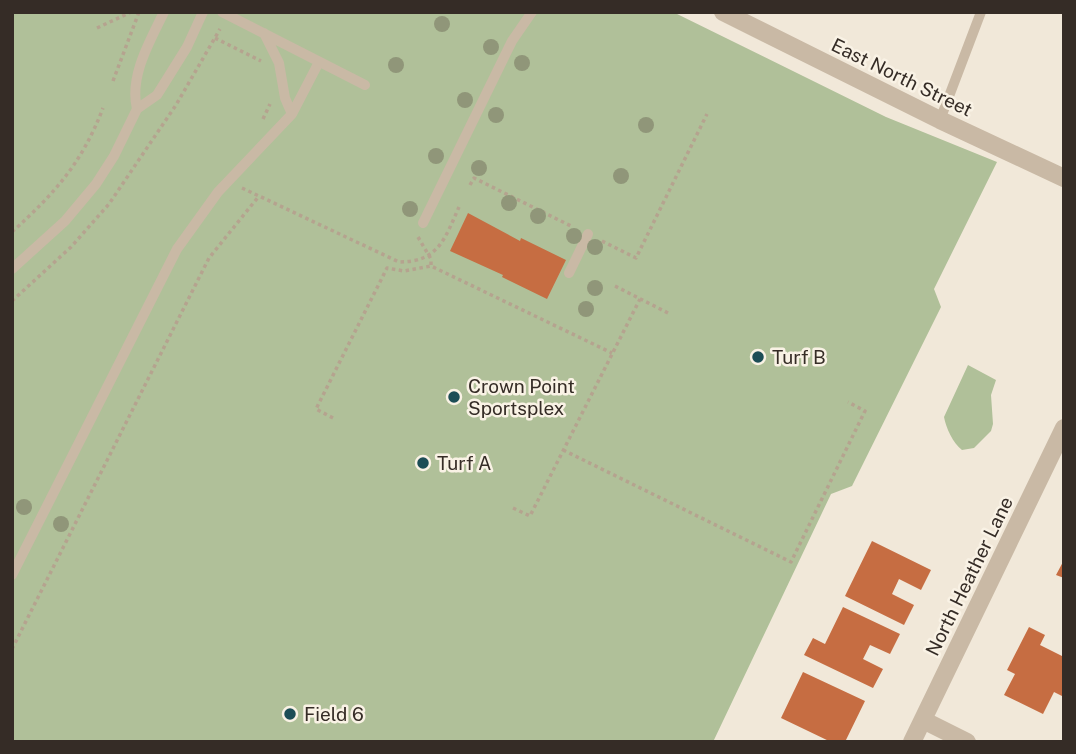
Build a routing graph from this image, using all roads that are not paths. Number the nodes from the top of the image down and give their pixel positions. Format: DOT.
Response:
graph roads {
  1 [pos="164,12"];
  2 [pos="203,12"];
  3 [pos="222,12"];
  4 [pos="532,12"];
  5 [pos="723,12"];
  6 [pos="981,12"];
  7 [pos="264,33"];
  8 [pos="319,62"];
  9 [pos="365,85"];
  10 [pos="136,109"];
  11 [pos="292,114"];
  12 [pos="940,120"];
  13 [pos="1064,178"];
  14 [pos="423,223"];
  15 [pos="588,234"];
  16 [pos="12,269"];
  17 [pos="569,273"];
  18 [pos="1064,428"];
  19 [pos="12,575"];
  20 [pos="923,720"];
  21 [pos="912,742"];
  22 [pos="967,742"];
  1 -- 10 [label="lane"];
  2 -- 10 [label="lane"];
  3 -- 7 [label="lane"];
  4 -- 14 [label="lane"];
  5 -- 12 [label="street, East North Street"];
  6 -- 12 [label="lane"];
  7 -- 8 [label="lane"];
  7 -- 11 [label="lane"];
  8 -- 9 [label="lane"];
  8 -- 11 [label="lane"];
  10 -- 16 [label="lane"];
  11 -- 19 [label="lane"];
  12 -- 13 [label="street, East North Street"];
  15 -- 17 [label="lane"];
  18 -- 20 [label="street, North Heather Lane"];
  20 -- 21 [label="street, North Heather Lane"];
  20 -- 22 [label="street"];
}
